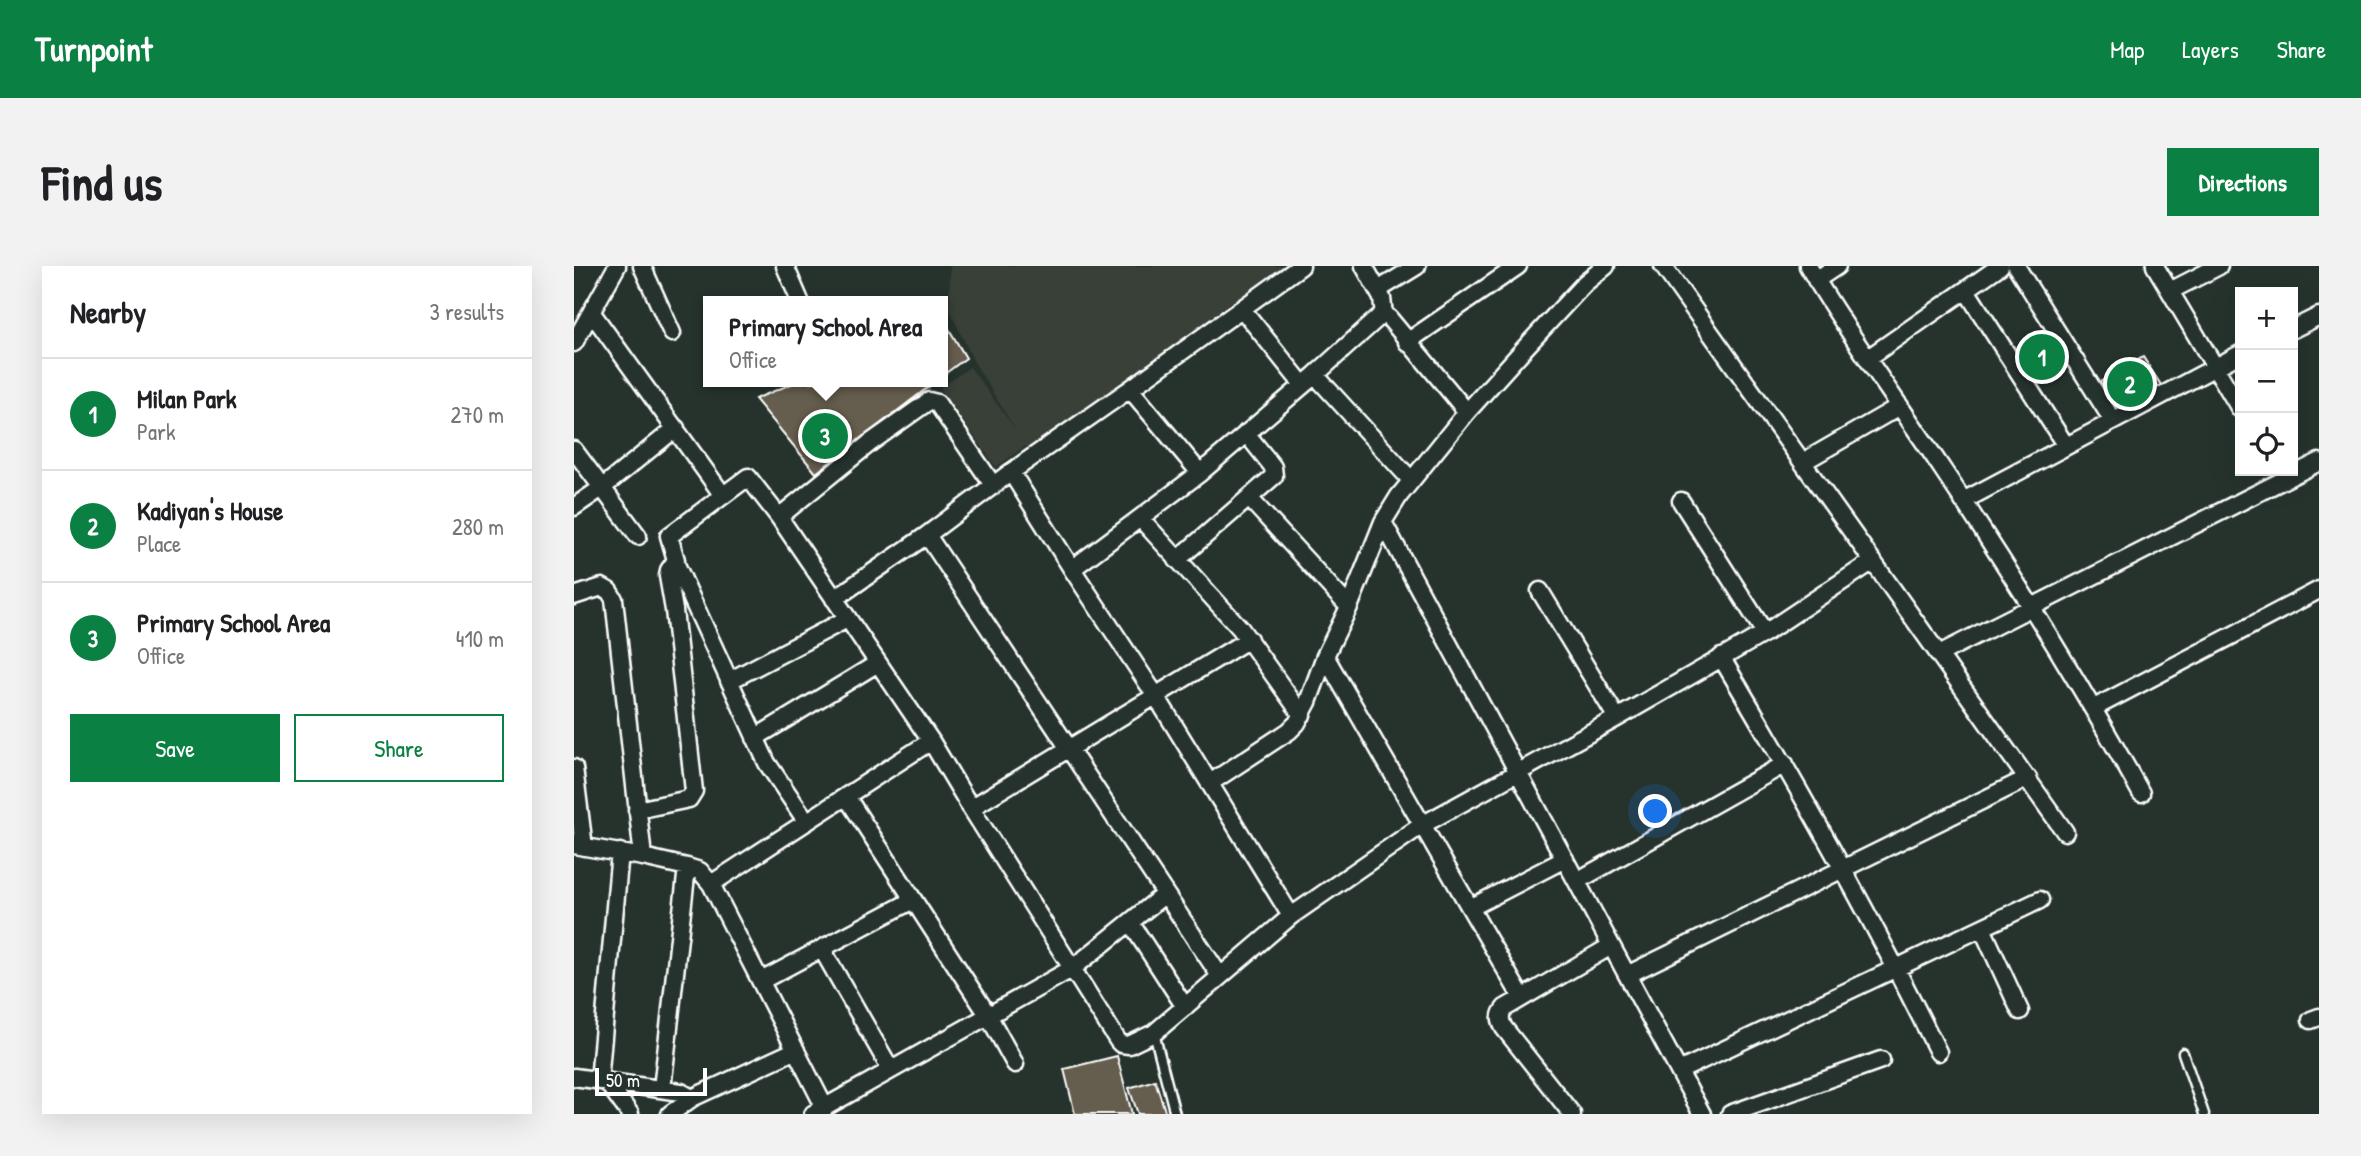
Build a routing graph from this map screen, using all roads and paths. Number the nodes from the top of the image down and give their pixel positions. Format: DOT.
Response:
graph roads {
  1 [pos="617,266"];
  2 [pos="642,266"];
  3 [pos="785,266"];
  4 [pos="1301,266"];
  5 [pos="1364,266"];
  6 [pos="1417,266"];
  7 [pos="1518,266"];
  8 [pos="1606,266"];
  9 [pos="1664,266"];
  10 [pos="1837,266"];
  11 [pos="2000,266"];
  12 [pos="2015,266"];
  13 [pos="2155,266"];
  14 [pos="2219,266"];
  15 [pos="1812,273"];
  16 [pos="1378,290"];
  17 [pos="1966,290"];
  18 [pos="2170,291"];
  19 [pos="798,296"];
  20 [pos="1242,309"];
  21 [pos="592,313"];
  22 [pos="1384,315"];
  23 [pos="2319,316"];
  24 [pos="2298,326"];
  25 [pos="672,333"];
  26 [pos="1407,342"];
  27 [pos="574,343"];
  28 [pos="2235,356"];
  29 [pos="1868,358"];
  30 [pos="2215,366"];
  31 [pos="1309,380"];
  32 [pos="1130,389"];
  33 [pos="2235,400"];
  34 [pos="1900,406"];
  35 [pos="1467,412"];
  36 [pos="2113,421"];
  37 [pos="676,428"];
  38 [pos="1246,433"];
  39 [pos="2066,446"];
  40 [pos="574,450"];
  41 [pos="1803,462"];
  42 [pos="2319,462"];
  43 [pos="2298,470"];
  44 [pos="1011,472"];
  45 [pos="1200,473"];
  46 [pos="2280,476"];
  47 [pos="1411,480"];
  48 [pos="993,485"];
  49 [pos="603,487"];
  50 [pos="722,494"];
  51 [pos="1250,499"];
  52 [pos="1681,501"];
  53 [pos="1963,501"];
  54 [pos="574,507"];
  55 [pos="779,517"];
  56 [pos="1141,519"];
  57 [pos="1383,522"];
  58 [pos="927,535"];
  59 [pos="638,536"];
  60 [pos="1177,560"];
  61 [pos="1873,561"];
  62 [pos="675,562"];
  63 [pos="1072,569"];
  64 [pos="2319,590"];
  65 [pos="1539,591"];
  66 [pos="574,596"];
  67 [pos="834,599"];
  68 [pos="1349,607"];
  69 [pos="2032,609"];
  70 [pos="847,619"];
  71 [pos="1765,633"];
  72 [pos="1249,639"];
  73 [pos="1939,654"];
  74 [pos="1325,656"];
  75 [pos="1721,657"];
  76 [pos="878,663"];
  77 [pos="729,681"];
  78 [pos="1156,696"];
  79 [pos="2094,708"];
  80 [pos="1302,715"];
  81 [pos="1617,719"];
  82 [pos="755,738"];
  83 [pos="932,741"];
  84 [pos="1068,749"];
  85 [pos="1785,764"];
  86 [pos="574,768"];
  87 [pos="1518,773"];
  88 [pos="2028,778"];
  89 [pos="1210,783"];
  90 [pos="2141,793"];
  91 [pos="846,796"];
  92 [pos="971,808"];
  93 [pos="637,810"];
  94 [pos="807,822"];
  95 [pos="1422,825"];
  96 [pos="2065,832"];
  97 [pos="579,846"];
  98 [pos="620,852"];
  99 [pos="643,856"];
  100 [pos="1565,859"];
  101 [pos="687,867"];
  102 [pos="1843,869"];
  103 [pos="1577,881"];
  104 [pos="711,884"];
  105 [pos="1165,894"];
  106 [pos="913,900"];
  107 [pos="2040,900"];
  108 [pos="1470,908"];
  109 [pos="1291,916"];
  110 [pos="1130,922"];
  111 [pos="1982,928"];
  112 [pos="1612,946"];
  113 [pos="822,949"];
  114 [pos="1073,968"];
  115 [pos="1897,969"];
  116 [pos="1627,975"];
  117 [pos="1220,976"];
  118 [pos="761,981"];
  119 [pos="1522,998"];
  120 [pos="1185,1007"];
  121 [pos="2020,1011"];
  122 [pos="988,1015"];
  123 [pos="1154,1033"];
  124 [pos="796,1050"];
  125 [pos="1938,1052"];
  126 [pos="2183,1053"];
  127 [pos="1881,1060"];
  128 [pos="1015,1064"];
  129 [pos="891,1070"];
  130 [pos="1679,1071"];
  131 [pos="574,1077"];
  132 [pos="603,1081"];
  133 [pos="662,1089"];
  134 [pos="692,1098"];
  135 [pos="819,1111"];
  136 [pos="630,1114"];
  137 [pos="670,1114"];
  138 [pos="1175,1114"];
  139 [pos="1572,1114"];
  140 [pos="1702,1114"];
  141 [pos="1730,1114"];
  142 [pos="2204,1114"];
  1 -- 21 [label="street"];
  2 -- 25 [label="street"];
  3 -- 19 [label="street"];
  4 -- 20 [label="street"];
  5 -- 16 [label="street"];
  6 -- 16 [label="street"];
  7 -- 26 [label="street"];
  8 -- 35 [label="street"];
  9 -- 41 [label="street"];
  10 -- 15 [label="street"];
  11 -- 17 [label="street"];
  12 -- 36 [label="street"];
  13 -- 18 [label="street"];
  14 -- 18 [label="street"];
  15 -- 29 [label="street"];
  16 -- 22 [label="street"];
  17 -- 29 [label="street"];
  17 -- 39 [label="street"];
  18 -- 30 [label="street"];
  20 -- 31 [label="street"];
  20 -- 32 [label="street"];
  21 -- 27 [label="street"];
  21 -- 37 [label="street"];
  22 -- 26 [label="street"];
  22 -- 31 [label="street"];
  23 -- 24 [label="street"];
  26 -- 35 [label="street"];
  28 -- 30 [label="street"];
  29 -- 34 [label="street"];
  30 -- 33 [label="street"];
  30 -- 36 [label="street"];
  31 -- 38 [label="street"];
  31 -- 47 [label="street"];
  32 -- 44 [label="street"];
  32 -- 45 [label="street"];
  34 -- 41 [label="street"];
  34 -- 53 [label="street"];
  35 -- 47 [label="street"];
  36 -- 39 [label="street"];
  37 -- 49 [label="street"];
  37 -- 50 [label="street"];
  38 -- 45 [label="street"];
  38 -- 51 [label="street"];
  39 -- 53 [label="street"];
  40 -- 49 [label="street"];
  41 -- 61 [label="street"];
  42 -- 43 [label="street"];
  44 -- 48 [label="street"];
  44 -- 63 [label="street"];
  45 -- 56 [label="street"];
  46 -- 69 [label="street"];
  47 -- 57 [label="street"];
  48 -- 55 [label="street"];
  48 -- 58 [label="street"];
  49 -- 54 [label="street"];
  49 -- 59 [label="street"];
  50 -- 55 [label="street"];
  50 -- 62 [label="street"];
  51 -- 60 [label="street"];
  51 -- 68 [label="street"];
  52 -- 71 [label="street"];
  53 -- 69 [label="street"];
  55 -- 67 [label="street"];
  56 -- 60 [label="street"];
  56 -- 63 [label="street"];
  57 -- 68 [label="street"];
  57 -- 87 [label="street"];
  58 -- 67 [label="street"];
  58 -- 84 [label="street"];
  60 -- 72 [label="street"];
  61 -- 71 [label="street"];
  61 -- 73 [label="street"];
  62 -- 77 [label="street"];
  62 -- 93 [label="street"];
  63 -- 78 [label="street"];
  64 -- 79 [label="street"];
  65 -- 81 [label="street"];
  66 -- 93 [label="street"];
  67 -- 70 [label="street"];
  68 -- 74 [label="street"];
  69 -- 73 [label="street"];
  69 -- 79 [label="street"];
  70 -- 76 [label="street"];
  70 -- 77 [label="street"];
  71 -- 75 [label="street"];
  72 -- 78 [label="street"];
  72 -- 80 [label="street"];
  73 -- 88 [label="street"];
  74 -- 80 [label="street"];
  74 -- 95 [label="street"];
  75 -- 81 [label="street"];
  75 -- 85 [label="street"];
  76 -- 82 [label="street"];
  76 -- 83 [label="street"];
  77 -- 82 [label="street"];
  78 -- 84 [label="street"];
  78 -- 89 [label="street"];
  79 -- 90 [label="street"];
  80 -- 89 [label="street"];
  81 -- 87 [label="street"];
  82 -- 94 [label="street"];
  83 -- 91 [label="street"];
  83 -- 92 [label="street"];
  84 -- 92 [label="street"];
  84 -- 105 [label="street"];
  85 -- 102 [label="street"];
  85 -- 103 [label="street"];
  86 -- 97 [label="street"];
  87 -- 95 [label="street"];
  87 -- 100 [label="street"];
  88 -- 96 [label="street"];
  88 -- 102 [label="street"];
  89 -- 109 [label="street"];
  91 -- 94 [label="street"];
  91 -- 106 [label="street"];
  92 -- 114 [label="street"];
  93 -- 99 [label="street"];
  94 -- 104 [label="street"];
  95 -- 108 [label="street"];
  95 -- 109 [label="street"];
  97 -- 98 [label="street"];
  98 -- 99 [label="street"];
  98 -- 132 [label="street"];
  99 -- 101 [label="street"];
  100 -- 103 [label="street"];
  100 -- 108 [label="street"];
  101 -- 104 [label="street"];
  101 -- 133 [label="street"];
  102 -- 115 [label="street"];
  102 -- 116 [label="street"];
  103 -- 112 [label="street"];
  104 -- 118 [label="street"];
  105 -- 110 [label="street"];
  105 -- 117 [label="street"];
  106 -- 113 [label="street"];
  106 -- 122 [label="street"];
  107 -- 111 [label="street"];
  108 -- 119 [label="street"];
  109 -- 117 [label="street"];
  110 -- 114 [label="street"];
  110 -- 120 [label="street"];
  111 -- 115 [label="street"];
  111 -- 121 [label="street"];
  112 -- 116 [label="street"];
  112 -- 119 [label="street"];
  113 -- 118 [label="street"];
  113 -- 129 [label="street"];
  114 -- 122 [label="street"];
  114 -- 123 [label="street"];
  115 -- 125 [label="street"];
  115 -- 130 [label="street"];
  116 -- 130 [label="street"];
  117 -- 120 [label="street"];
  118 -- 124 [label="street"];
  119 -- 139 [label="street"];
  120 -- 123 [label="street"];
  122 -- 128 [label="street"];
  122 -- 129 [label="street"];
  123 -- 138 [label="lane"];
  124 -- 134 [label="street"];
  124 -- 135 [label="street"];
  126 -- 142 [label="lane"];
  127 -- 141 [label="street"];
  129 -- 135 [label="street"];
  130 -- 140 [label="street"];
  131 -- 132 [label="street"];
  132 -- 133 [label="street"];
  132 -- 136 [label="street"];
  133 -- 134 [label="street"];
  134 -- 137 [label="street"];
}
